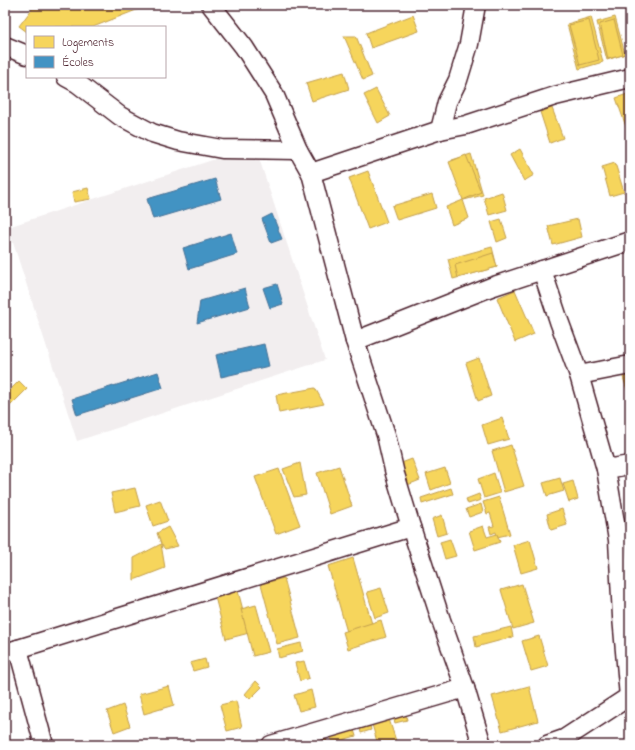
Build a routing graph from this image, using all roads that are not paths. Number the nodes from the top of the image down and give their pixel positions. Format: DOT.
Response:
graph roads {
  1 [pos="211,5"];
  2 [pos="476,5"];
  3 [pos="5,46"];
  4 [pos="26,55"];
  5 [pos="68,78"];
  6 [pos="630,78"];
  7 [pos="440,130"];
  8 [pos="298,150"];
  9 [pos="311,173"];
  10 [pos="630,240"];
  11 [pos="542,270"];
  12 [pos="355,342"];
  13 [pos="630,365"];
  14 [pos="579,375"];
  15 [pos="630,465"];
  16 [pos="606,469"];
  17 [pos="411,527"];
  18 [pos="11,651"];
  19 [pos="465,688"];
  20 [pos="629,697"];
  21 [pos="44,745"];
  22 [pos="270,745"];
  23 [pos="482,745"];
  24 [pos="547,745"];
  1 -- 8 [label="street"];
  2 -- 7 [label="street"];
  3 -- 4 [label="street"];
  5 -- 8 [label="street"];
  6 -- 7 [label="street"];
  7 -- 9 [label="street"];
  8 -- 9 [label="street"];
  9 -- 12 [label="street"];
  10 -- 11 [label="street"];
  11 -- 12 [label="street"];
  11 -- 14 [label="street"];
  12 -- 17 [label="street"];
  13 -- 14 [label="street"];
  14 -- 16 [label="street"];
  15 -- 16 [label="street"];
  16 -- 20 [label="street"];
  17 -- 18 [label="street"];
  17 -- 19 [label="street"];
  18 -- 21 [label="street"];
  19 -- 22 [label="street"];
  19 -- 23 [label="street"];
  20 -- 24 [label="street"];
}
